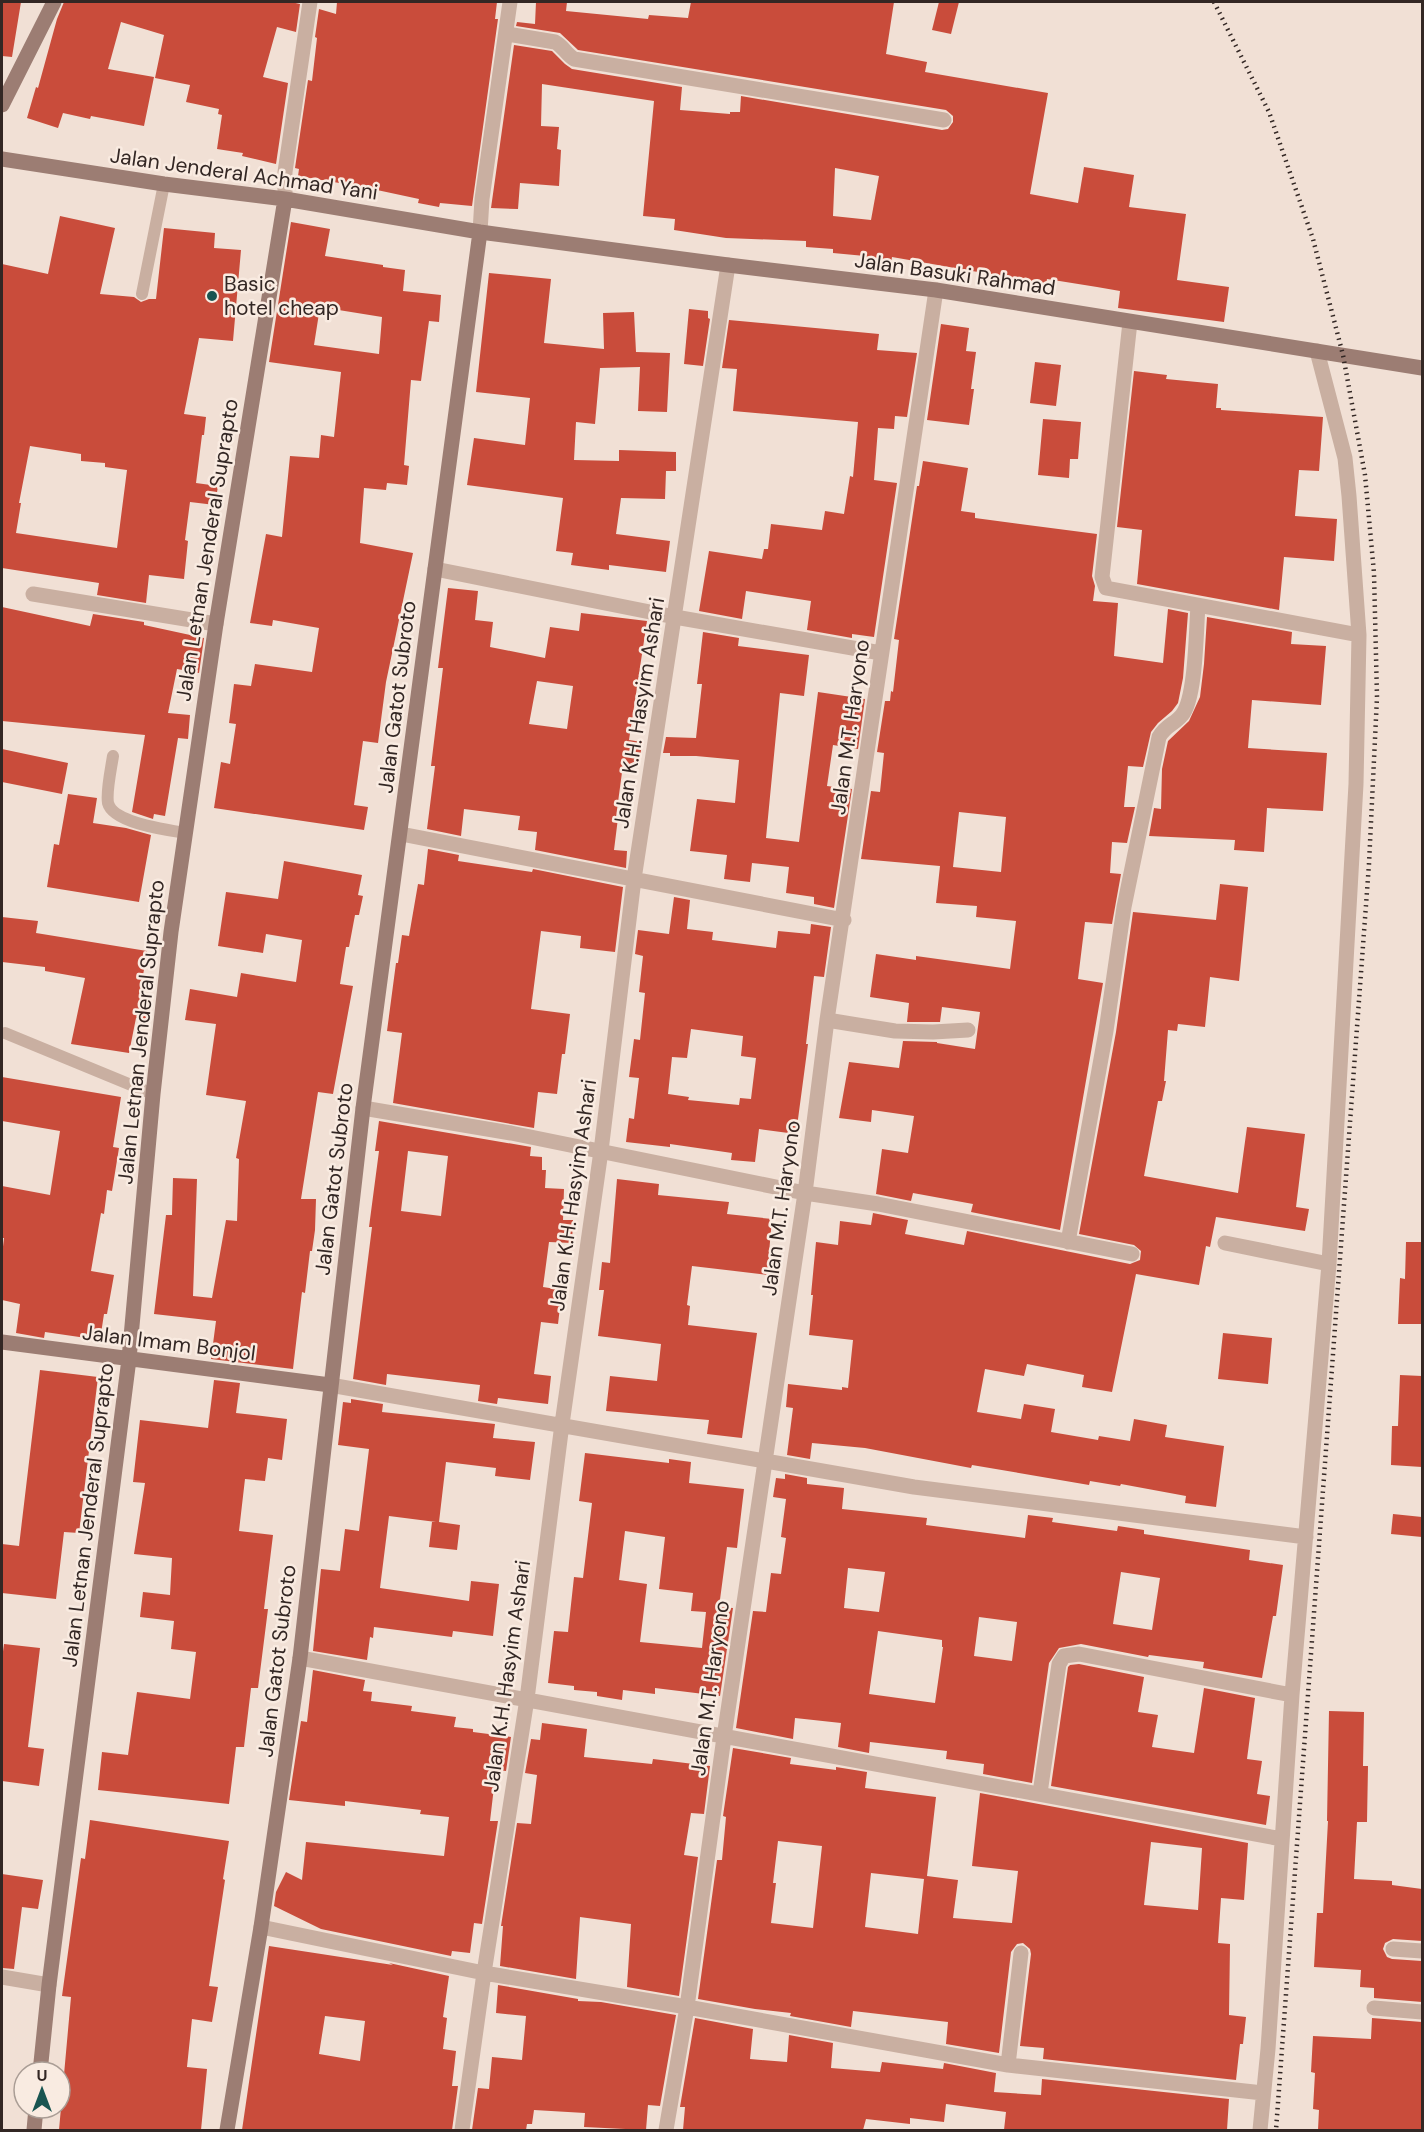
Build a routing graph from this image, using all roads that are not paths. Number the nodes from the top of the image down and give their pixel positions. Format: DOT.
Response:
graph roads {
  1 [pos="52,2"];
  2 [pos="310,2"];
  3 [pos="510,2"];
  4 [pos="507,34"];
  5 [pos="2,105"];
  6 [pos="944,120"];
  7 [pos="2,159"];
  8 [pos="164,184"];
  9 [pos="285,199"];
  10 [pos="480,231"];
  11 [pos="728,265"];
  12 [pos="936,291"];
  13 [pos="142,294"];
  14 [pos="1130,322"];
  15 [pos="1317,351"];
  16 [pos="1422,368"];
  17 [pos="435,569"];
  18 [pos="33,594"];
  19 [pos="1198,606"];
  20 [pos="675,617"];
  21 [pos="216,624"];
  22 [pos="1359,635"];
  23 [pos="881,653"];
  24 [pos="112,756"];
  25 [pos="186,833"];
  26 [pos="401,834"];
  27 [pos="634,879"];
  28 [pos="844,920"];
  29 [pos="828,1020"];
  30 [pos="968,1030"];
  31 [pos="5,1033"];
  32 [pos="153,1094"];
  33 [pos="363,1108"];
  34 [pos="601,1151"];
  35 [pos="805,1193"];
  36 [pos="1068,1242"];
  37 [pos="1225,1243"];
  38 [pos="1132,1254"];
  39 [pos="1329,1264"];
  40 [pos="2,1342"];
  41 [pos="129,1359"];
  42 [pos="330,1384"];
  43 [pos="562,1425"];
  44 [pos="766,1461"];
  45 [pos="1306,1537"];
  46 [pos="300,1658"];
  47 [pos="1292,1695"];
  48 [pos="527,1699"];
  49 [pos="724,1737"];
  50 [pos="1040,1793"];
  51 [pos="1282,1839"];
  52 [pos="261,1927"];
  53 [pos="1393,1948"];
  54 [pos="1422,1951"];
  55 [pos="1021,1953"];
  56 [pos="484,1973"];
  57 [pos="2,1977"];
  58 [pos="49,1985"];
  59 [pos="687,2007"];
  60 [pos="1374,2008"];
  61 [pos="1422,2012"];
  62 [pos="41,2060"];
  63 [pos="1008,2064"];
  64 [pos="1263,2093"];
  65 [pos="227,2130"];
  66 [pos="462,2130"];
  67 [pos="666,2130"];
  68 [pos="1260,2130"];
  1 -- 5 [label="main road"];
  2 -- 9 [label="street, Jalan Letnan Jenderal Suprapto"];
  3 -- 4 [label="street"];
  4 -- 6 [label="street"];
  4 -- 10 [label="street"];
  7 -- 8 [label="main road, Jalan Jenderal Achmad Yani"];
  8 -- 9 [label="main road, Jalan Jenderal Achmad Yani"];
  8 -- 13 [label="lane"];
  9 -- 10 [label="main road, Jalan Jenderal Achmad Yani"];
  9 -- 21 [label="main road, Jalan Letnan Jenderal Suprapto"];
  10 -- 11 [label="main road, Jalan Basuki Rahmad"];
  10 -- 17 [label="main road, Jalan Gatot Subroto"];
  11 -- 12 [label="main road, Jalan Basuki Rahmad"];
  11 -- 20 [label="street, Jalan K.H. Hasyim Ashari"];
  12 -- 14 [label="main road, Jalan Basuki Rahmad"];
  12 -- 23 [label="street, Jalan M.T. Haryono"];
  14 -- 15 [label="main road, Jalan Basuki Rahmad"];
  14 -- 19 [label="street"];
  15 -- 16 [label="main road, Jalan Basuki Rahmad"];
  15 -- 22 [label="street"];
  17 -- 20 [label="street"];
  17 -- 26 [label="main road, Jalan Gatot Subroto"];
  18 -- 21 [label="street"];
  19 -- 22 [label="street"];
  19 -- 36 [label="street"];
  20 -- 23 [label="street"];
  20 -- 27 [label="street, Jalan K.H. Hasyim Ashari"];
  21 -- 25 [label="main road, Jalan Letnan Jenderal Suprapto"];
  22 -- 39 [label="street"];
  23 -- 28 [label="street, Jalan M.T. Haryono"];
  24 -- 25 [label="lane"];
  25 -- 32 [label="main road, Jalan Letnan Jenderal Suprapto"];
  26 -- 27 [label="street"];
  26 -- 33 [label="main road, Jalan Gatot Subroto"];
  27 -- 28 [label="street"];
  27 -- 34 [label="street, Jalan K.H. Hasyim Ashari"];
  28 -- 29 [label="street, Jalan M.T. Haryono"];
  29 -- 30 [label="street"];
  29 -- 35 [label="street, Jalan M.T. Haryono"];
  31 -- 32 [label="lane"];
  32 -- 41 [label="main road, Jalan Letnan Jenderal Suprapto"];
  33 -- 34 [label="street"];
  33 -- 42 [label="main road, Jalan Gatot Subroto"];
  34 -- 35 [label="street"];
  34 -- 43 [label="street, Jalan K.H. Hasyim Ashari"];
  35 -- 36 [label="street"];
  35 -- 44 [label="street, Jalan M.T. Haryono"];
  36 -- 38 [label="street"];
  37 -- 39 [label="street"];
  39 -- 45 [label="street"];
  40 -- 41 [label="main road, Jalan Imam Bonjol"];
  41 -- 42 [label="main road, Jalan Imam Bonjol"];
  41 -- 58 [label="main road, Jalan Letnan Jenderal Suprapto"];
  42 -- 43 [label="street"];
  42 -- 46 [label="main road, Jalan Gatot Subroto"];
  43 -- 44 [label="street"];
  43 -- 48 [label="street, Jalan K.H. Hasyim Ashari"];
  44 -- 45 [label="street"];
  44 -- 49 [label="street, Jalan M.T. Haryono"];
  45 -- 47 [label="street"];
  46 -- 48 [label="street"];
  46 -- 52 [label="main road, Jalan Gatot Subroto"];
  47 -- 50 [label="street"];
  47 -- 51 [label="street"];
  48 -- 49 [label="street"];
  48 -- 56 [label="street, Jalan K.H. Hasyim Ashari"];
  49 -- 50 [label="street"];
  49 -- 59 [label="street, Jalan M.T. Haryono"];
  50 -- 51 [label="street"];
  51 -- 64 [label="street"];
  52 -- 56 [label="street"];
  52 -- 65 [label="main road, Jalan Gatot Subroto"];
  53 -- 54 [label="street"];
  55 -- 63 [label="street"];
  56 -- 59 [label="street"];
  56 -- 66 [label="street, Jalan K.H. Hasyim Ashari"];
  57 -- 58 [label="street"];
  58 -- 62 [label="main road, Jalan Letnan Jenderal Suprapto"];
  59 -- 63 [label="street"];
  59 -- 67 [label="street, Jalan M.T. Haryono"];
  60 -- 61 [label="street"];
  63 -- 64 [label="street"];
  64 -- 68 [label="street"];
}
